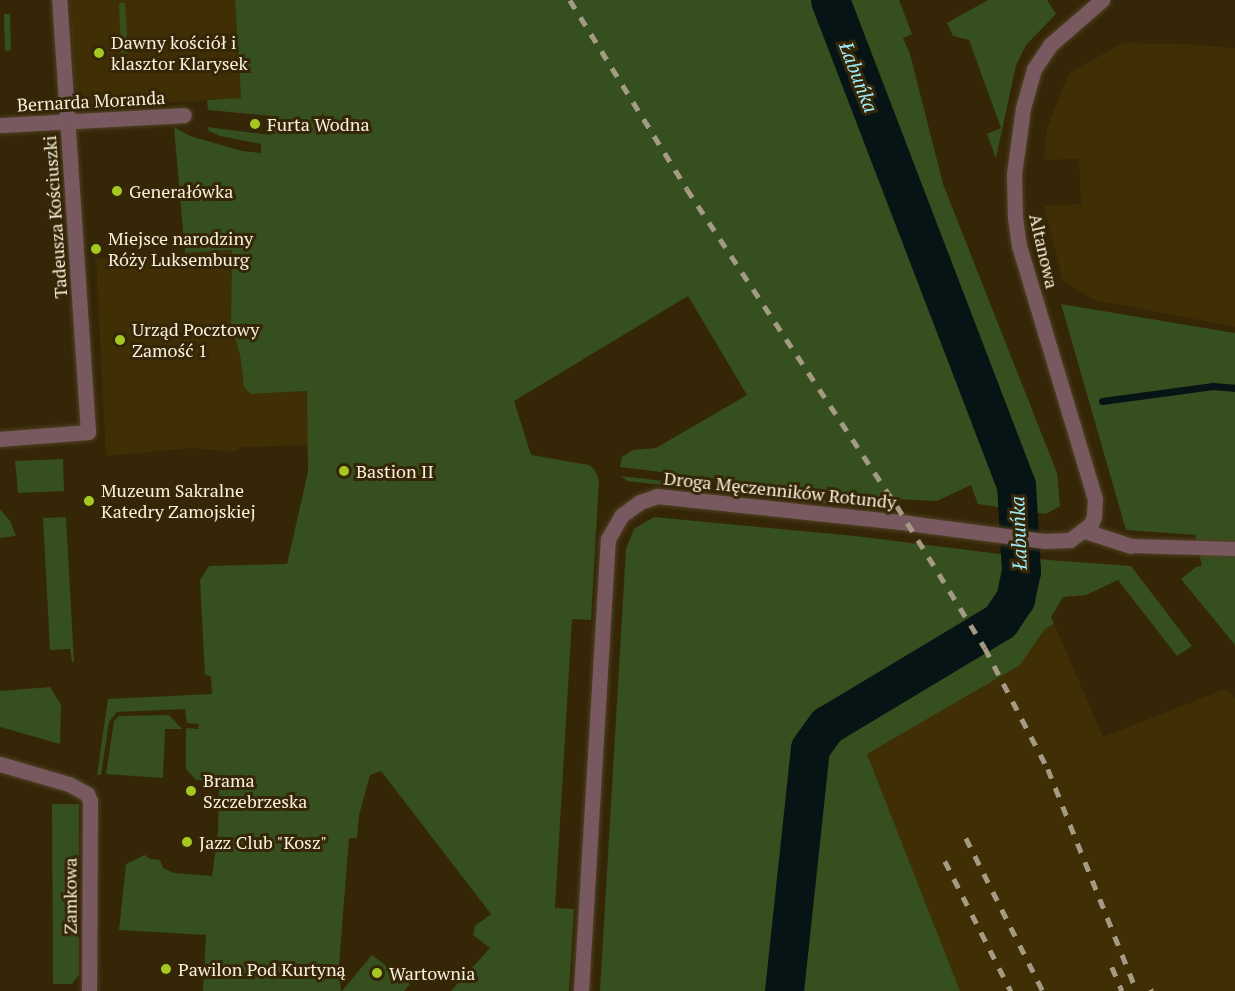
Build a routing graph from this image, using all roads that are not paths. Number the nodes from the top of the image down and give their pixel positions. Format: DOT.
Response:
graph roads {
  1 [pos="59,0"];
  2 [pos="1102,0"];
  3 [pos="184,115"];
  4 [pos="68,122"];
  5 [pos="0,125"];
  6 [pos="0,439"];
  7 [pos="1084,531"];
  8 [pos="1131,546"];
  9 [pos="1235,549"];
  10 [pos="0,764"];
  11 [pos="89,991"];
  12 [pos="581,991"];
  1 -- 4 [label="street, Tadeusza Kościuszki"];
  2 -- 7 [label="street, Altanowa"];
  3 -- 4 [label="street, Bernarda Moranda"];
  4 -- 5 [label="street, Bernarda Moranda"];
  4 -- 6 [label="street, Tadeusza Kościuszki"];
  7 -- 8 [label="street"];
  7 -- 12 [label="street, Droga Męczenników Rotundy"];
  8 -- 9 [label="street"];
  10 -- 11 [label="street, Zamkowa"];
}
